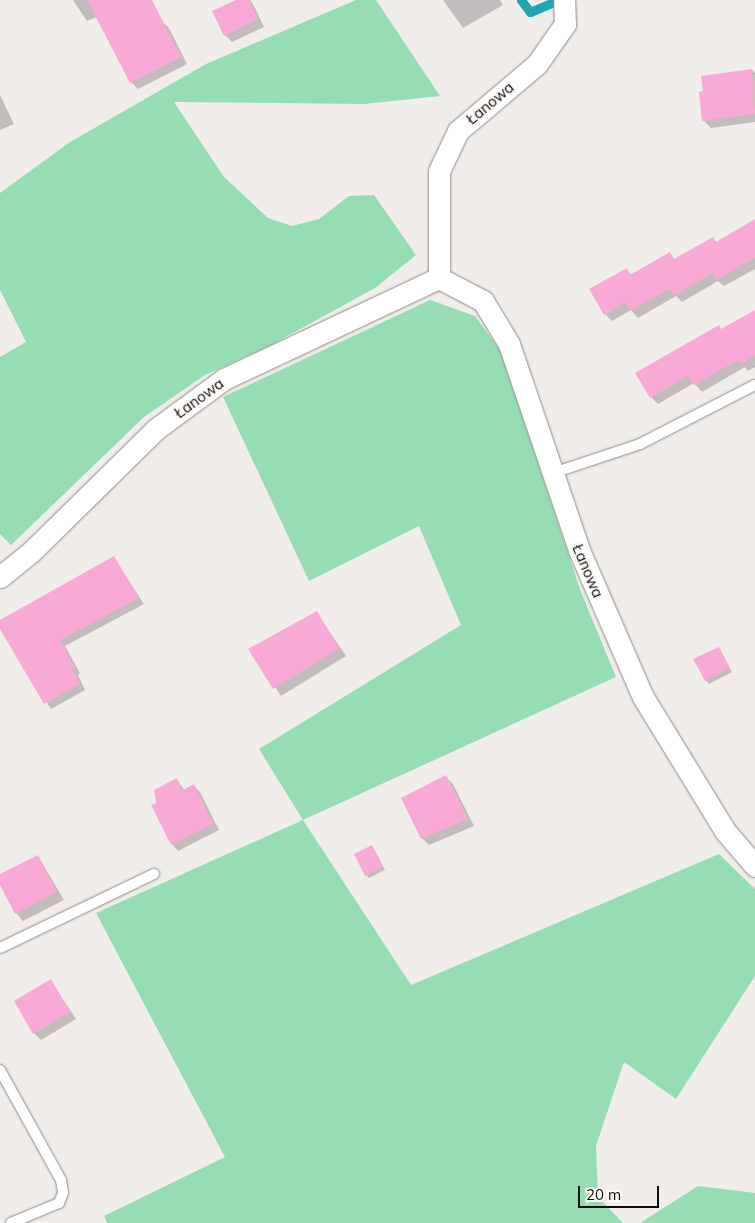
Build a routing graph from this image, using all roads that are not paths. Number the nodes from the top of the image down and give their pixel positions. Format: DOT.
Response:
graph roads {
  1 [pos="564,0"];
  2 [pos="439,278"];
  3 [pos="755,385"];
  4 [pos="553,473"];
  5 [pos="0,577"];
  6 [pos="755,866"];
  7 [pos="154,874"];
  8 [pos="0,948"];
  9 [pos="0,1070"];
  10 [pos="11,1223"];
  1 -- 2 [label="street, Łanowa"];
  2 -- 4 [label="street, Łanowa"];
  2 -- 5 [label="street, Łanowa"];
  3 -- 4 [label="lane"];
  4 -- 6 [label="street, Łanowa"];
  7 -- 8 [label="lane"];
  9 -- 10 [label="lane"];
}
